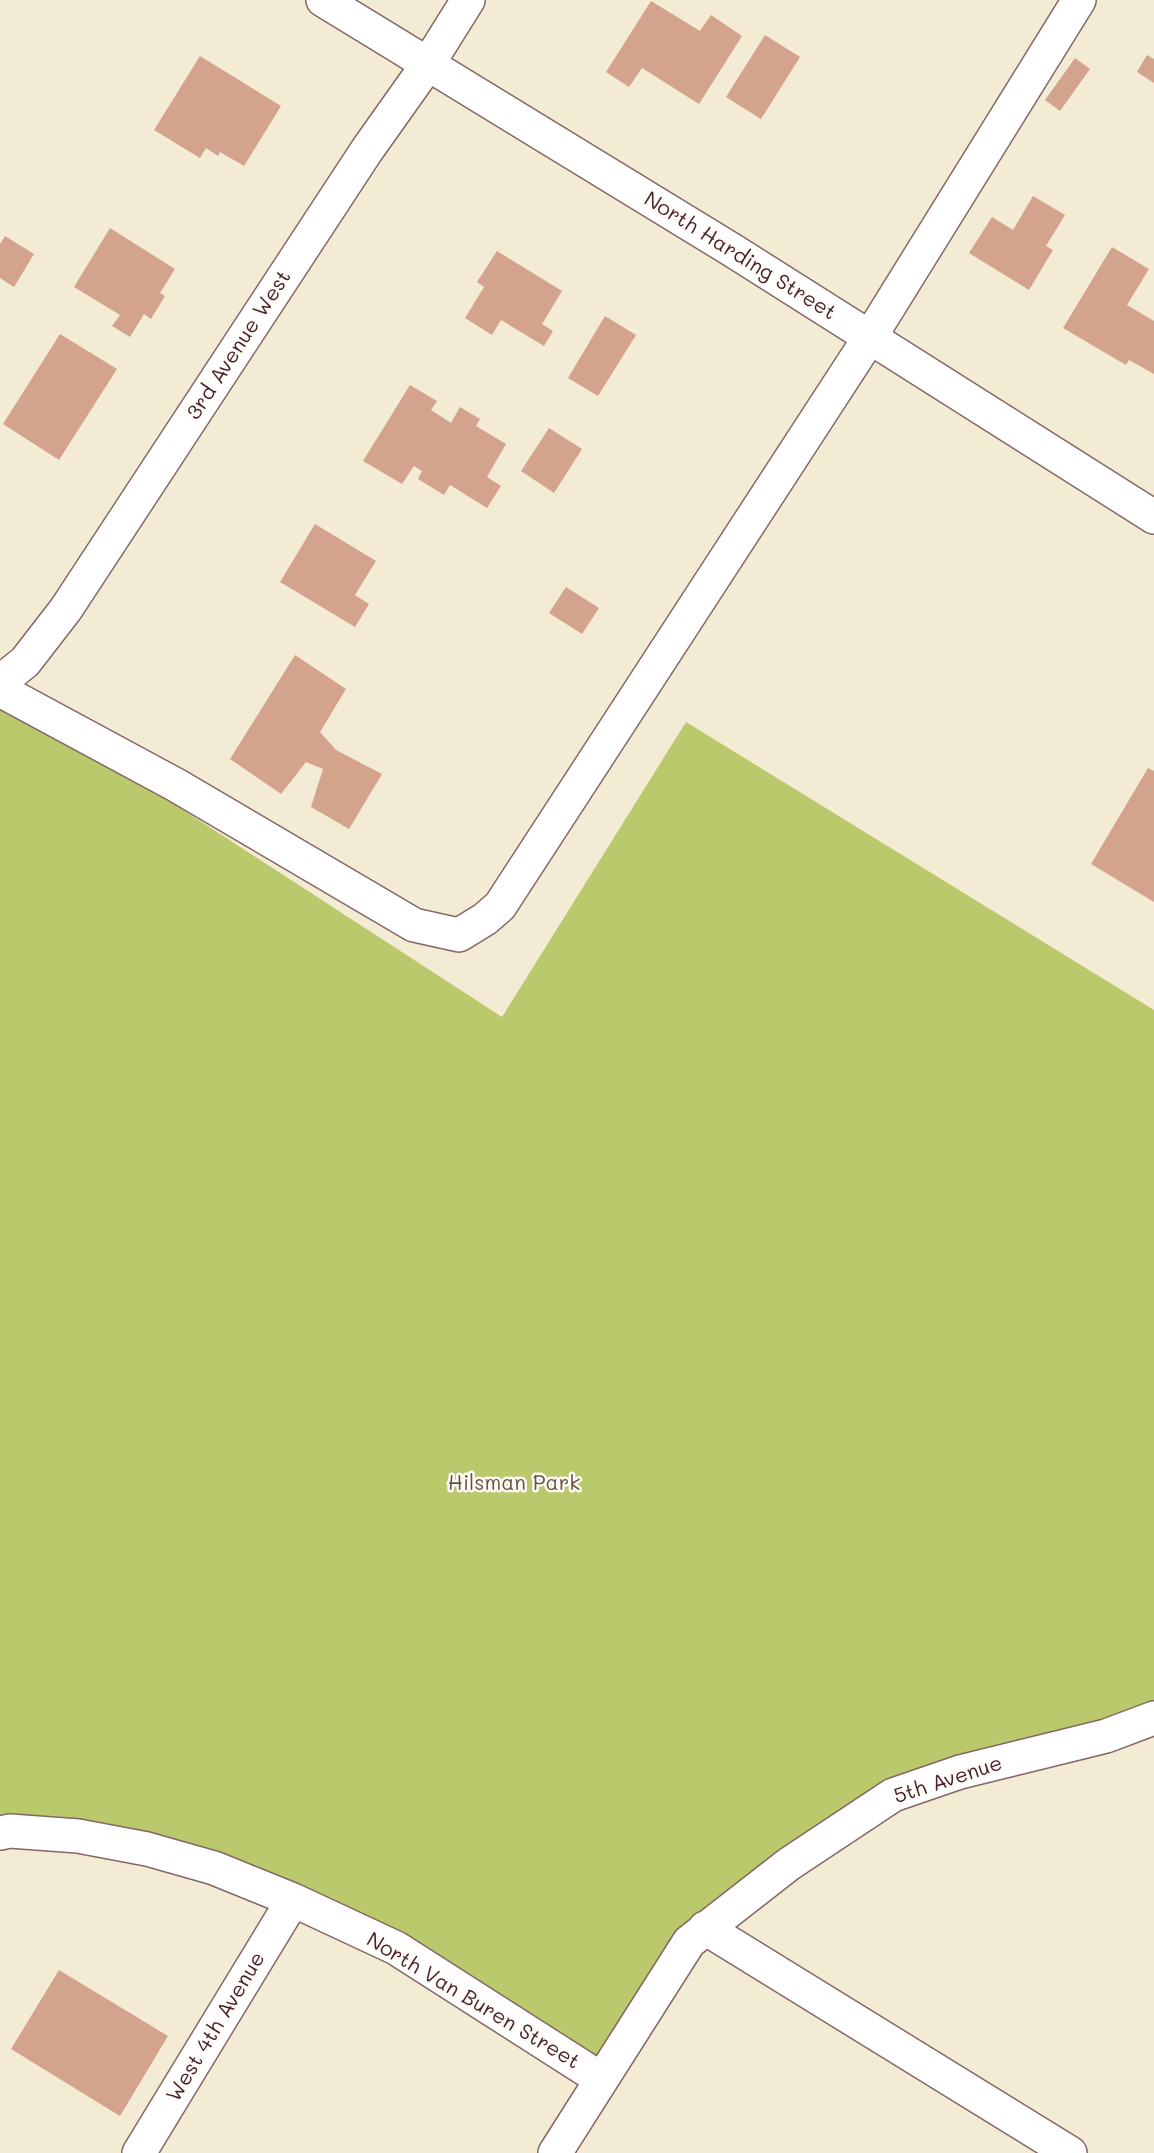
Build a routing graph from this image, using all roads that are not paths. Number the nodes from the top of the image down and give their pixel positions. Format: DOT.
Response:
graph roads {
  1 [pos="324,0"];
  2 [pos="468,0"];
  3 [pos="1079,0"];
  4 [pos="428,64"];
  5 [pos="870,337"];
  6 [pos="1154,517"];
  7 [pos="0,682"];
  8 [pos="0,690"];
  9 [pos="1154,1718"];
  10 [pos="0,1833"];
  11 [pos="293,1900"];
  12 [pos="705,1928"];
  13 [pos="601,2079"];
  14 [pos="139,2153"];
  15 [pos="555,2153"];
  16 [pos="1070,2153"];
  1 -- 4 [label="street, North Harding Street"];
  2 -- 4 [label="street, 3rd Avenue West"];
  3 -- 5 [label="street"];
  4 -- 5 [label="street, North Harding Street"];
  4 -- 7 [label="street, 3rd Avenue West"];
  5 -- 6 [label="street, North Harding Street"];
  5 -- 8 [label="street"];
  9 -- 12 [label="street, 5th Avenue"];
  10 -- 11 [label="street, North Van Buren Street"];
  11 -- 13 [label="street, North Van Buren Street"];
  11 -- 14 [label="street, West 4th Avenue"];
  12 -- 13 [label="street"];
  12 -- 16 [label="street"];
  13 -- 15 [label="street"];
}
